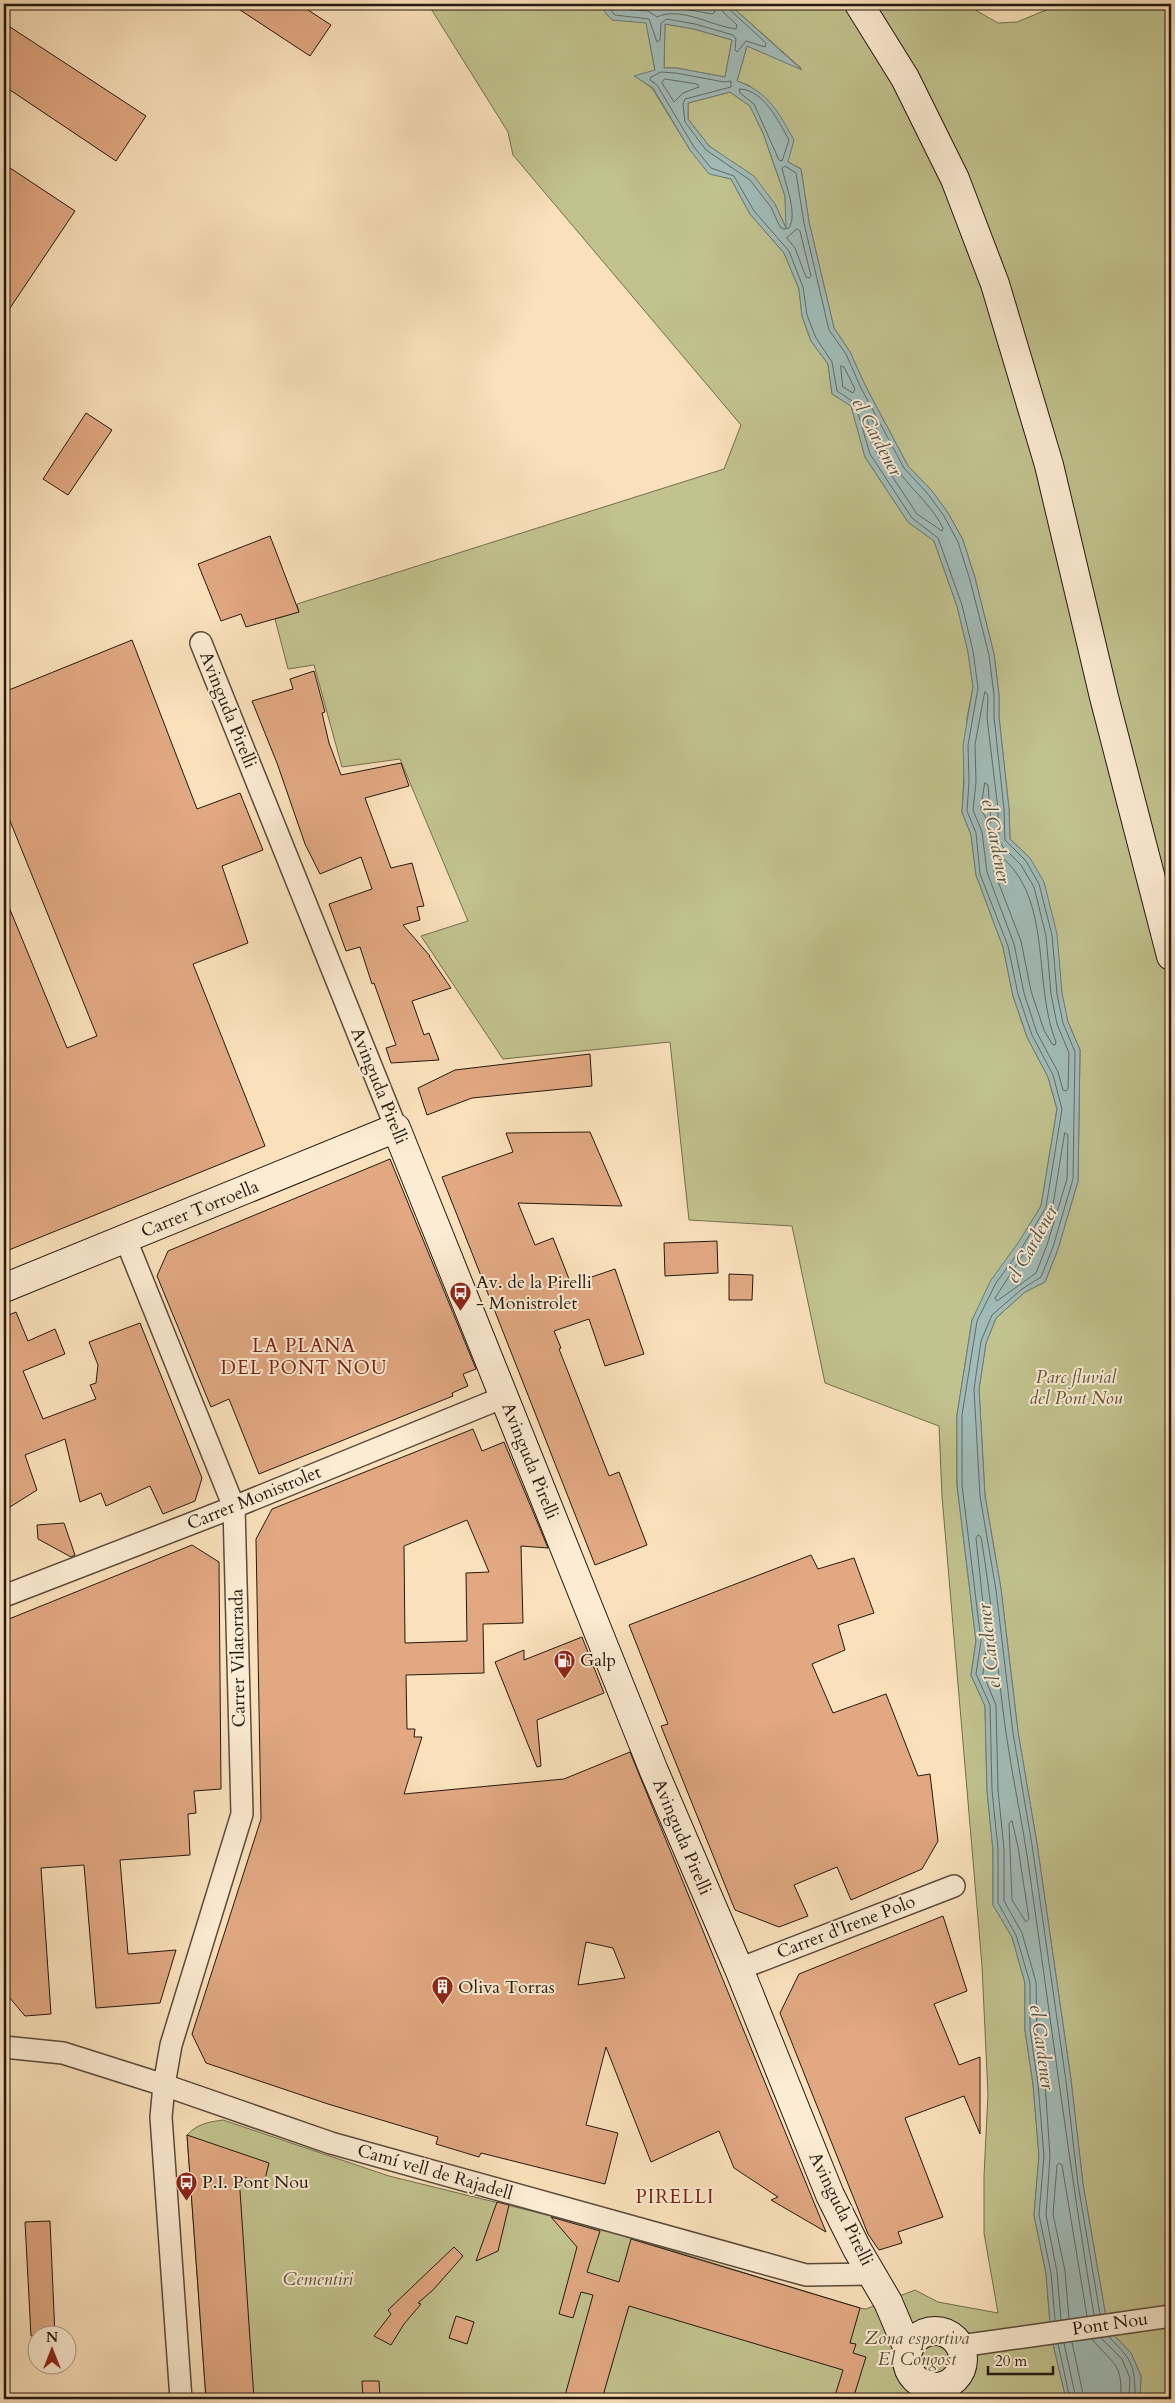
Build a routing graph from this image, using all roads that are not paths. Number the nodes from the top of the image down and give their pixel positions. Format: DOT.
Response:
graph roads {
  1 [pos="859,4"];
  2 [pos="201,643"];
  3 [pos="1171,956"];
  4 [pos="396,1128"];
  5 [pos="126,1240"];
  6 [pos="4,1288"];
  7 [pos="504,1397"];
  8 [pos="234,1508"];
  9 [pos="4,1596"];
  10 [pos="954,1886"];
  11 [pos="739,1968"];
  12 [pos="4,2047"];
  13 [pos="164,2085"];
  14 [pos="872,2274"];
  15 [pos="1171,2316"];
  16 [pos="929,2331"];
  17 [pos="960,2346"];
  18 [pos="908,2349"];
  19 [pos="960,2373"];
  20 [pos="934,2393"];
  21 [pos="181,2399"];
  22 [pos="964,2399"];
  1 -- 3 [label="street"];
  2 -- 4 [label="street, Avinguda Pirelli"];
  4 -- 5 [label="street, Carrer Torroella"];
  4 -- 7 [label="street, Avinguda Pirelli"];
  5 -- 6 [label="street, Carrer Torroella"];
  5 -- 8 [label="street, Carrer Vilatorrada"];
  7 -- 8 [label="street, Carrer Monistrolet"];
  7 -- 11 [label="street, Avinguda Pirelli"];
  8 -- 9 [label="street, Carrer Monistrolet"];
  8 -- 13 [label="street, Carrer Vilatorrada"];
  10 -- 11 [label="street, Carrer d'Irene Polo"];
  11 -- 14 [label="street, Avinguda Pirelli"];
  12 -- 13 [label="street, Camí vell de Rajadell"];
  13 -- 14 [label="street, Camí vell de Rajadell"];
  13 -- 21 [label="street, Carrer Vilatorrada"];
  14 -- 16 [label="street, Avinguda Pirelli"];
  14 -- 18 [label="street, Avinguda Pirelli"];
  15 -- 17 [label="street, Pont Nou"];
  16 -- 17 [label="street"];
  16 -- 18 [label="street"];
  17 -- 19 [label="street"];
  18 -- 20 [label="street"];
  19 -- 20 [label="street"];
  19 -- 22 [label="street"];
}
